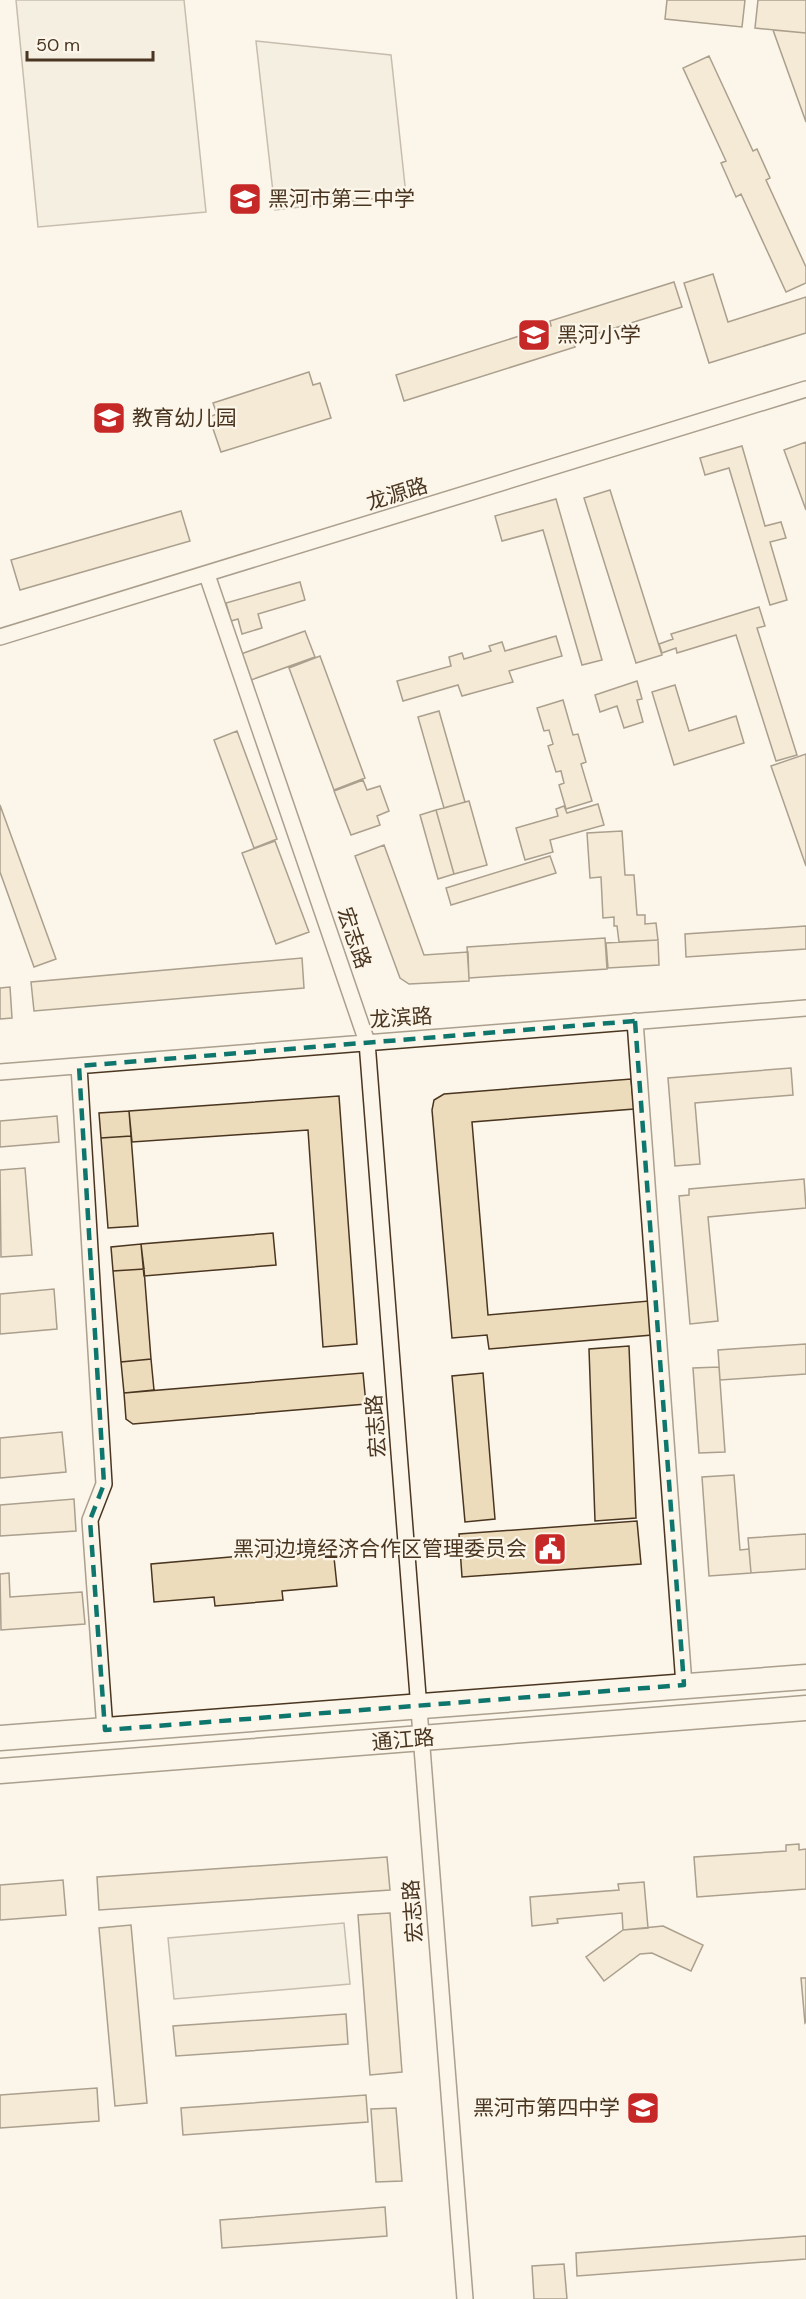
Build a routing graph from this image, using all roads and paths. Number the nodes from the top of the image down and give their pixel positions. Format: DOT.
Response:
graph roads {
  1 [pos="806,389"];
  2 [pos="207,575"];
  3 [pos="0,637"];
  4 [pos="806,1008"];
  5 [pos="634,1021"];
  6 [pos="367,1042"];
  7 [pos="78,1066"];
  8 [pos="0,1072"];
  9 [pos="806,1677"];
  10 [pos="684,1685"];
  11 [pos="419,1706"];
  12 [pos="806,1708"];
  13 [pos="105,1730"];
  14 [pos="0,1738"];
  15 [pos="421,1739"];
  16 [pos="0,1772"];
  17 [pos="465,2299"];
  1 -- 2 [label="street, 龙源路"];
  2 -- 3 [label="street, 龙源路"];
  2 -- 6 [label="street, 宏志路"];
  4 -- 5 [label="street, 龙滨路"];
  5 -- 6 [label="street, 龙滨路"];
  5 -- 10 [label="street"];
  6 -- 7 [label="street, 龙滨路"];
  6 -- 11 [label="street, 宏志路"];
  7 -- 8 [label="street, 龙滨路"];
  7 -- 13 [label="street"];
  9 -- 10 [label="main road, 通江路"];
  10 -- 11 [label="main road, 通江路"];
  11 -- 13 [label="main road, 通江路"];
  11 -- 15 [label="street, 宏志路"];
  12 -- 15 [label="main road, 通江路"];
  13 -- 14 [label="main road, 通江路"];
  15 -- 16 [label="main road, 通江路"];
  15 -- 17 [label="street, 宏志路"];
}
